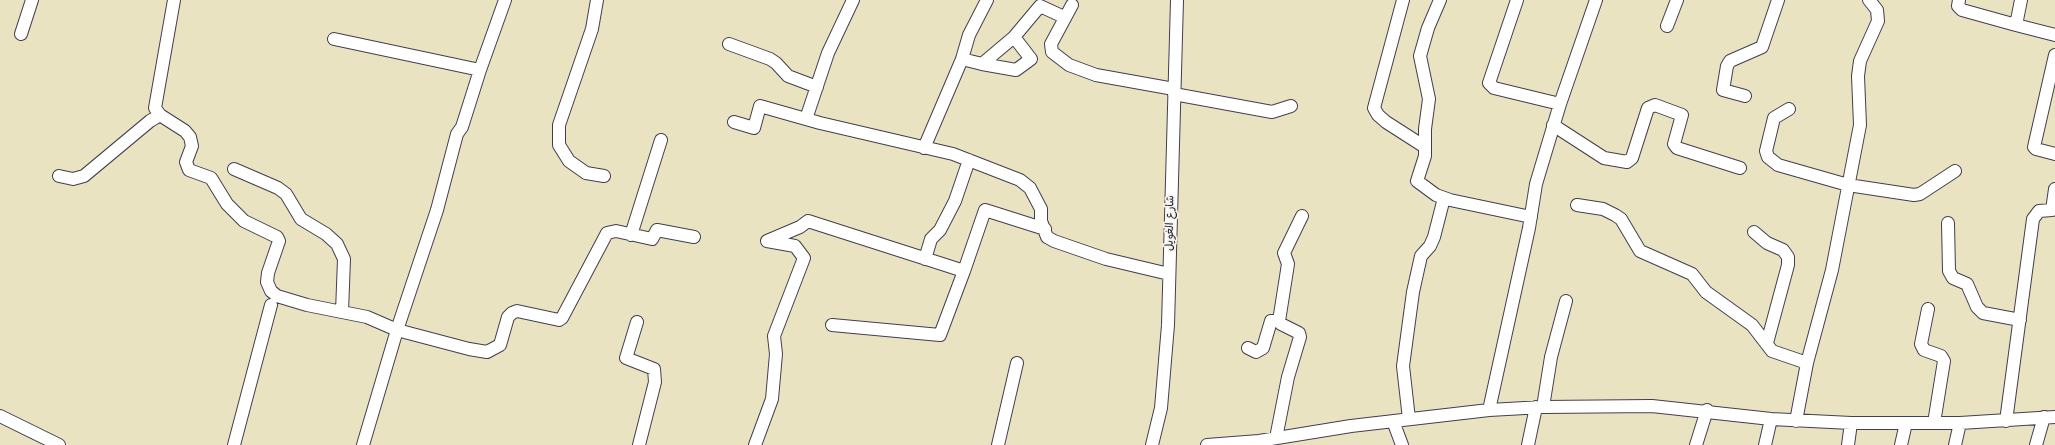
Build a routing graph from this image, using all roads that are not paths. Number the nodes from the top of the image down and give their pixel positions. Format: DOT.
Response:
graph roads {
  1 [pos="32,0"];
  2 [pos="174,0"];
  3 [pos="505,0"];
  4 [pos="597,0"];
  5 [pos="853,0"];
  6 [pos="986,0"];
  7 [pos="1177,0"];
  8 [pos="1403,0"];
  9 [pos="1440,0"];
  10 [pos="1517,0"];
  11 [pos="1596,0"];
  12 [pos="1677,0"];
  13 [pos="1778,0"];
  14 [pos="1869,0"];
  15 [pos="1959,0"];
  16 [pos="2021,0"];
  17 [pos="1072,5"];
  18 [pos="1064,17"];
  19 [pos="2016,25"];
  20 [pos="1667,26"];
  21 [pos="20,34"];
  22 [pos="2055,36"];
  23 [pos="1014,37"];
  24 [pos="334,39"];
  25 [pos="729,44"];
  26 [pos="1052,52"];
  27 [pos="2055,55"];
  28 [pos="962,59"];
  29 [pos="1031,60"];
  30 [pos="982,64"];
  31 [pos="480,70"];
  32 [pos="817,87"];
  33 [pos="1174,92"];
  34 [pos="1745,96"];
  35 [pos="1560,104"];
  36 [pos="1291,106"];
  37 [pos="1789,109"];
  38 [pos="160,115"];
  39 [pos="806,119"];
  40 [pos="734,122"];
  41 [pos="1553,125"];
  42 [pos="661,140"];
  43 [pos="1425,147"];
  44 [pos="924,148"];
  45 [pos="2055,154"];
  46 [pos="969,160"];
  47 [pos="1740,168"];
  48 [pos="234,169"];
  49 [pos="1955,171"];
  50 [pos="59,176"];
  51 [pos="604,176"];
  52 [pos="1848,185"];
  53 [pos="2055,189"];
  54 [pos="1444,198"];
  55 [pos="1577,205"];
  56 [pos="2054,210"];
  57 [pos="1302,216"];
  58 [pos="1531,217"];
  59 [pos="1948,224"];
  60 [pos="1045,229"];
  61 [pos="1754,232"];
  62 [pos="631,235"];
  63 [pos="694,237"];
  64 [pos="925,259"];
  65 [pos="964,271"];
  66 [pos="1169,274"];
  67 [pos="1566,301"];
  68 [pos="271,305"];
  69 [pos="1928,309"];
  70 [pos="342,312"];
  71 [pos="2020,320"];
  72 [pos="1279,321"];
  73 [pos="637,322"];
  74 [pos="832,325"];
  75 [pos="397,330"];
  76 [pos="1767,343"];
  77 [pos="1248,348"];
  78 [pos="1017,363"];
  79 [pos="1807,363"];
  80 [pos="1539,407"];
  81 [pos="1489,410"];
  82 [pos="1707,410"];
  83 [pos="0,416"];
  84 [pos="2050,417"];
  85 [pos="1409,419"];
  86 [pos="1771,419"];
  87 [pos="1393,421"];
  88 [pos="1796,421"];
  89 [pos="2006,421"];
  90 [pos="1851,423"];
  91 [pos="1906,423"];
  92 [pos="1934,423"];
  93 [pos="1960,423"];
  94 [pos="1276,438"];
  95 [pos="1299,439"];
  96 [pos="1259,443"];
  97 [pos="59,445"];
  98 [pos="234,445"];
  99 [pos="363,445"];
  100 [pos="639,445"];
  101 [pos="756,445"];
  102 [pos="998,445"];
  103 [pos="1152,445"];
  104 [pos="1207,445"];
  105 [pos="1402,445"];
  106 [pos="1528,445"];
  107 [pos="1696,445"];
  108 [pos="1765,445"];
  109 [pos="1848,445"];
  110 [pos="1901,445"];
  111 [pos="1955,445"];
  112 [pos="2036,445"];
  1 -- 21 [label="street"];
  2 -- 38 [label="street"];
  3 -- 31 [label="street"];
  4 -- 51 [label="street"];
  5 -- 32 [label="street"];
  6 -- 28 [label="street"];
  7 -- 33 [label="street, شارع الغويل"];
  8 -- 43 [label="street"];
  9 -- 43 [label="street"];
  10 -- 35 [label="street"];
  11 -- 35 [label="street"];
  12 -- 20 [label="street"];
  13 -- 34 [label="street"];
  14 -- 52 [label="street"];
  15 -- 19 [label="street"];
  16 -- 19 [label="street"];
  17 -- 18 [label="street"];
  18 -- 23 [label="street"];
  18 -- 26 [label="street"];
  19 -- 22 [label="street"];
  23 -- 29 [label="street"];
  23 -- 30 [label="street"];
  24 -- 31 [label="street"];
  25 -- 32 [label="street"];
  26 -- 29 [label="street"];
  26 -- 33 [label="street"];
  27 -- 45 [label="street"];
  28 -- 30 [label="street"];
  28 -- 44 [label="street"];
  29 -- 30 [label="street"];
  31 -- 75 [label="street"];
  32 -- 39 [label="street"];
  33 -- 36 [label="street"];
  33 -- 66 [label="street, شارع الغويل"];
  35 -- 41 [label="street"];
  37 -- 52 [label="street"];
  38 -- 50 [label="street"];
  38 -- 70 [label="street"];
  39 -- 40 [label="street"];
  39 -- 44 [label="street"];
  41 -- 47 [label="street"];
  41 -- 58 [label="street"];
  42 -- 62 [label="street"];
  43 -- 54 [label="street"];
  44 -- 46 [label="street"];
  46 -- 60 [label="street"];
  46 -- 64 [label="street"];
  48 -- 70 [label="street"];
  49 -- 52 [label="street"];
  52 -- 79 [label="street"];
  53 -- 56 [label="street"];
  54 -- 58 [label="street"];
  54 -- 85 [label="street"];
  55 -- 76 [label="street"];
  56 -- 71 [label="street"];
  57 -- 72 [label="street"];
  58 -- 81 [label="street"];
  59 -- 71 [label="street"];
  60 -- 65 [label="street"];
  60 -- 66 [label="street"];
  61 -- 76 [label="street"];
  62 -- 63 [label="street"];
  62 -- 75 [label="street"];
  64 -- 65 [label="street"];
  64 -- 101 [label="street"];
  65 -- 74 [label="street"];
  66 -- 103 [label="street, شارع الغويل"];
  67 -- 80 [label="street"];
  68 -- 98 [label="street"];
  69 -- 92 [label="street"];
  70 -- 75 [label="street"];
  71 -- 89 [label="street"];
  72 -- 77 [label="street"];
  72 -- 94 [label="street"];
  73 -- 100 [label="street"];
  75 -- 99 [label="street"];
  76 -- 79 [label="street"];
  78 -- 102 [label="street"];
  79 -- 88 [label="street"];
  80 -- 81 [label="street"];
  80 -- 82 [label="street"];
  80 -- 106 [label="street"];
  81 -- 85 [label="street"];
  82 -- 86 [label="street"];
  82 -- 107 [label="street"];
  83 -- 97 [label="street"];
  84 -- 89 [label="street"];
  84 -- 112 [label="street"];
  85 -- 87 [label="street"];
  86 -- 88 [label="street"];
  86 -- 108 [label="street"];
  87 -- 95 [label="street"];
  87 -- 105 [label="street"];
  88 -- 90 [label="street"];
  89 -- 93 [label="street"];
  90 -- 91 [label="street"];
  90 -- 109 [label="street"];
  91 -- 92 [label="street"];
  91 -- 110 [label="street"];
  92 -- 93 [label="street"];
  93 -- 111 [label="street"];
  94 -- 95 [label="street"];
  94 -- 96 [label="street"];
  96 -- 104 [label="street"];
}
